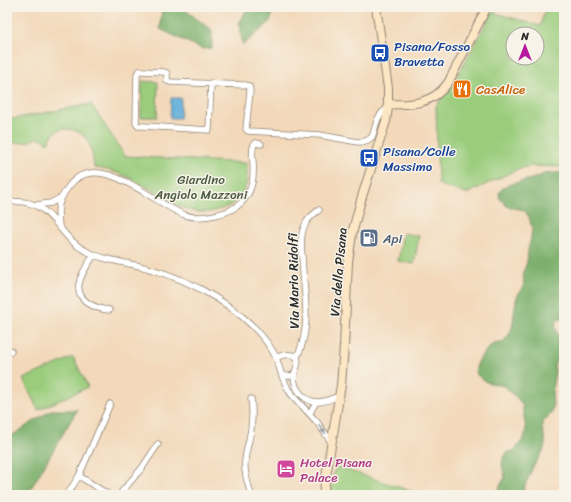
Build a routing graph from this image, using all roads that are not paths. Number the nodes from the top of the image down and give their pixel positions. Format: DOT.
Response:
graph roads {
  1 [pos="376,7"];
  2 [pos="487,7"];
  3 [pos="211,84"];
  4 [pos="388,106"];
  5 [pos="261,144"];
  6 [pos="60,198"];
  7 [pos="7,202"];
  8 [pos="34,205"];
  9 [pos="319,210"];
  10 [pos="59,226"];
  11 [pos="94,255"];
  12 [pos="109,310"];
  13 [pos="297,357"];
  14 [pos="276,358"];
  15 [pos="295,374"];
  16 [pos="282,376"];
  17 [pos="340,396"];
  18 [pos="251,399"];
  19 [pos="316,402"];
  20 [pos="110,404"];
  21 [pos="310,413"];
  22 [pos="332,442"];
  23 [pos="158,444"];
  24 [pos="79,476"];
  25 [pos="67,495"];
  26 [pos="110,495"];
  27 [pos="119,495"];
  28 [pos="251,495"];
  29 [pos="323,495"];
  1 -- 4 [label="main road, Via della Pisana"];
  2 -- 4 [label="main road"];
  3 -- 3 [label="street"];
  3 -- 4 [label="street"];
  4 -- 17 [label="main road, Via della Pisana"];
  5 -- 6 [label="street"];
  6 -- 8 [label="street"];
  6 -- 10 [label="street"];
  7 -- 8 [label="street"];
  8 -- 10 [label="street"];
  9 -- 13 [label="street, Via Mario Ridolfi"];
  10 -- 11 [label="street"];
  11 -- 12 [label="street"];
  11 -- 14 [label="street"];
  13 -- 14 [label="street"];
  13 -- 15 [label="street"];
  14 -- 16 [label="street"];
  15 -- 16 [label="street"];
  15 -- 19 [label="street"];
  16 -- 21 [label="street"];
  17 -- 19 [label="street"];
  17 -- 22 [label="main road, Via della Pisana"];
  18 -- 28 [label="street"];
  19 -- 21 [label="street"];
  20 -- 24 [label="street"];
  21 -- 22 [label="street, one-way"];
  22 -- 29 [label="main road, Via della Pisana"];
  23 -- 27 [label="street"];
  24 -- 25 [label="street"];
  24 -- 26 [label="street"];
}
